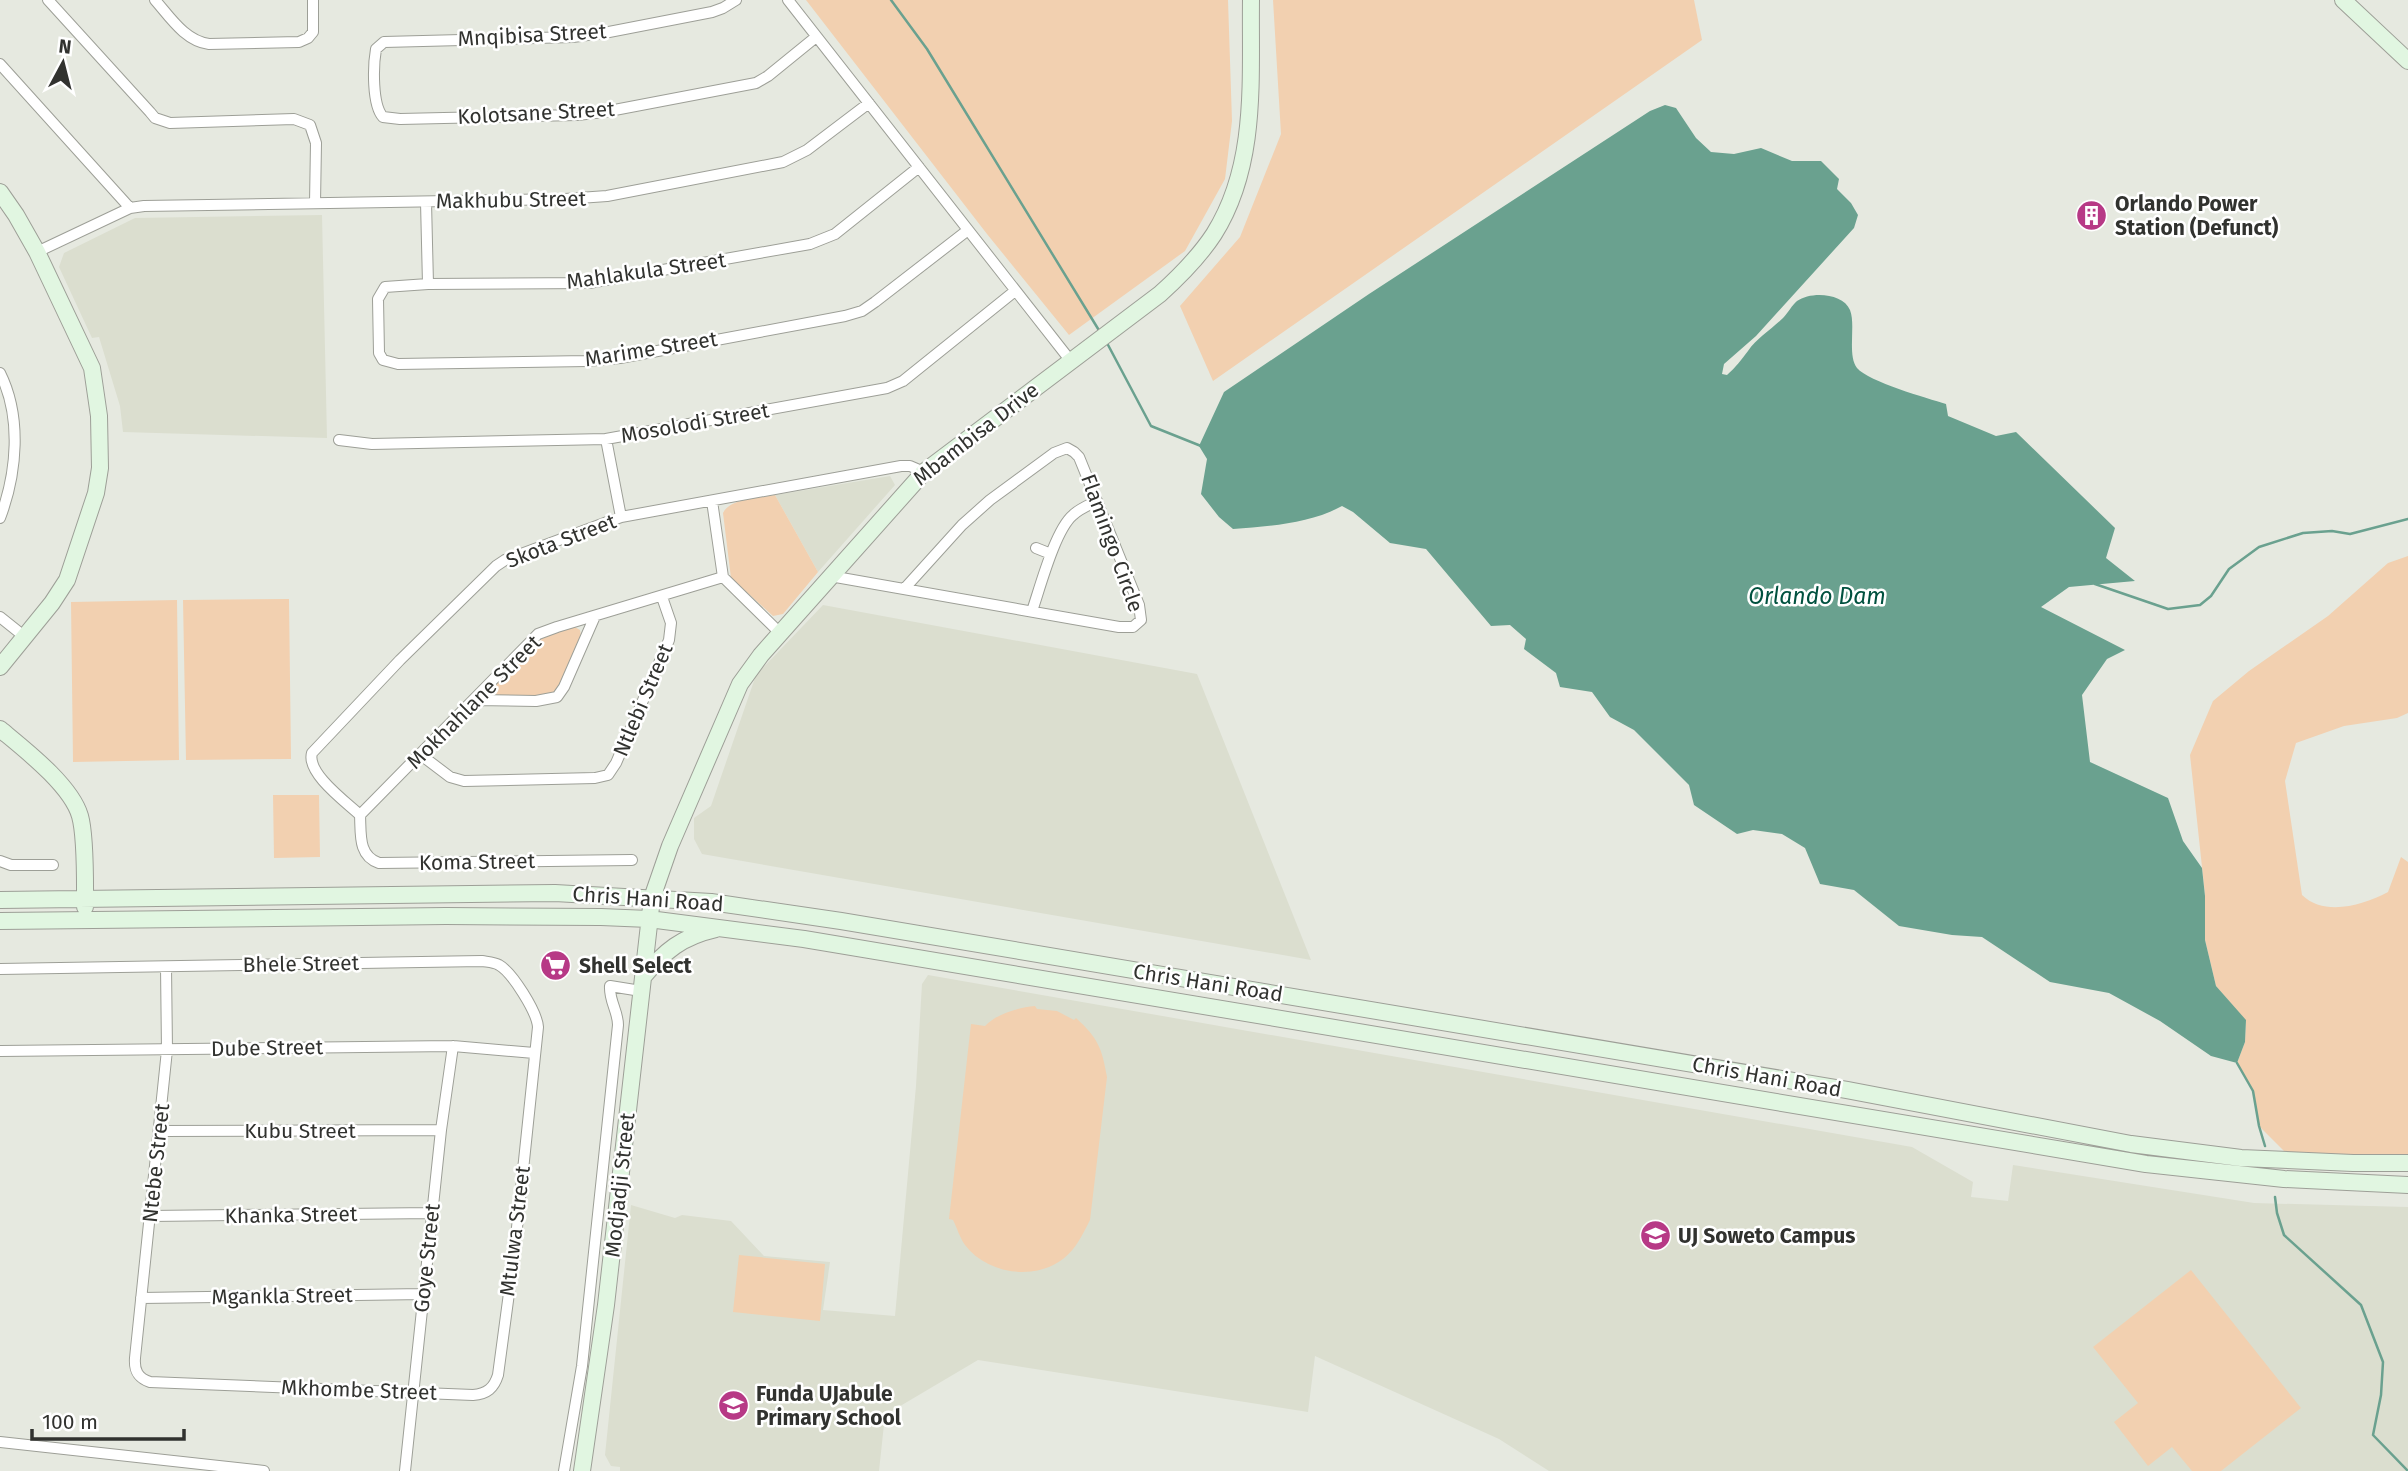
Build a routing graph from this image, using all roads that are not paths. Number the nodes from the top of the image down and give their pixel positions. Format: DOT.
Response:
graph roads {
  1 [pos="48,0"];
  2 [pos="155,0"];
  3 [pos="313,0"];
  4 [pos="736,0"];
  5 [pos="788,0"];
  6 [pos="1251,0"];
  7 [pos="2343,0"];
  8 [pos="817,37"];
  9 [pos="375,58"];
  10 [pos="2408,61"];
  11 [pos="0,64"];
  12 [pos="869,103"];
  13 [pos="919,167"];
  14 [pos="0,192"];
  15 [pos="426,202"];
  16 [pos="314,203"];
  17 [pos="131,208"];
  18 [pos="968,230"];
  19 [pos="37,252"];
  20 [pos="428,284"];
  21 [pos="1015,291"];
  22 [pos="1070,360"];
  23 [pos="0,373"];
  24 [pos="606,439"];
  25 [pos="339,440"];
  26 [pos="924,472"];
  27 [pos="712,501"];
  28 [pos="1097,501"];
  29 [pos="621,517"];
  30 [pos="0,518"];
  31 [pos="1036,548"];
  32 [pos="1051,554"];
  33 [pos="830,576"];
  34 [pos="723,577"];
  35 [pos="905,588"];
  36 [pos="662,597"];
  37 [pos="1032,611"];
  38 [pos="596,616"];
  39 [pos="0,617"];
  40 [pos="780,633"];
  41 [pos="25,637"];
  42 [pos="0,667"];
  43 [pos="474,700"];
  44 [pos="0,729"];
  45 [pos="421,755"];
  46 [pos="360,815"];
  47 [pos="632,860"];
  48 [pos="0,861"];
  49 [pos="53,865"];
  50 [pos="652,898"];
  51 [pos="85,899"];
  52 [pos="0,900"];
  53 [pos="85,919"];
  54 [pos="649,919"];
  55 [pos="0,921"];
  56 [pos="725,928"];
  57 [pos="166,967"];
  58 [pos="0,969"];
  59 [pos="642,984"];
  60 [pos="453,1046"];
  61 [pos="167,1050"];
  62 [pos="0,1051"];
  63 [pos="534,1053"];
  64 [pos="1847,1090"];
  65 [pos="1844,1115"];
  66 [pos="441,1130"];
  67 [pos="159,1131"];
  68 [pos="2408,1163"];
  69 [pos="2408,1185"];
  70 [pos="432,1213"];
  71 [pos="150,1216"];
  72 [pos="424,1294"];
  73 [pos="141,1298"];
  74 [pos="135,1359"];
  75 [pos="591,1367"];
  76 [pos="412,1393"];
  77 [pos="473,1395"];
  78 [pos="0,1443"];
  79 [pos="155,1459"];
  80 [pos="154,1471"];
  81 [pos="264,1471"];
  82 [pos="405,1471"];
  83 [pos="564,1471"];
  84 [pos="582,1471"];
  1 -- 16 [label="street"];
  2 -- 3 [label="street"];
  4 -- 9 [label="street, Mnqibisa Street"];
  5 -- 8 [label="street"];
  6 -- 22 [label="main road, Mbambisa Drive"];
  7 -- 10 [label="main road"];
  8 -- 9 [label="street, Kolotsane Street"];
  8 -- 12 [label="street"];
  11 -- 17 [label="street"];
  12 -- 13 [label="street"];
  12 -- 15 [label="street, Makhubu Street"];
  13 -- 18 [label="street"];
  13 -- 20 [label="street, Mahlakula Street"];
  14 -- 19 [label="main road"];
  15 -- 16 [label="street, Makhubu Street"];
  15 -- 20 [label="street"];
  16 -- 17 [label="street, Makhubu Street"];
  17 -- 19 [label="street, Makhubu Street"];
  18 -- 20 [label="street, Marime Street"];
  18 -- 21 [label="street"];
  19 -- 41 [label="main road"];
  21 -- 22 [label="street"];
  21 -- 24 [label="street, Mosolodi Street"];
  22 -- 26 [label="main road, Mbambisa Drive"];
  23 -- 30 [label="street"];
  24 -- 25 [label="street, Mosolodi Street"];
  24 -- 29 [label="street"];
  26 -- 27 [label="street, Skota Street"];
  26 -- 33 [label="main road, Mbambisa Drive"];
  27 -- 29 [label="street, Skota Street"];
  27 -- 34 [label="street"];
  28 -- 32 [label="street"];
  28 -- 35 [label="street, Flamingo Circle"];
  28 -- 37 [label="street, Flamingo Circle"];
  29 -- 46 [label="street, Skota Street"];
  31 -- 32 [label="street"];
  32 -- 37 [label="street"];
  33 -- 35 [label="street, Flamingo Circle"];
  33 -- 40 [label="main road, Mbambisa Drive"];
  34 -- 36 [label="street, Mokhahlane Street"];
  34 -- 40 [label="street"];
  35 -- 37 [label="street, Flamingo Circle"];
  36 -- 38 [label="street, Mokhahlane Street"];
  36 -- 45 [label="street, Ntlebi Street"];
  38 -- 43 [label="street, Mokhahlane Street"];
  38 -- 43 [label="street"];
  39 -- 41 [label="street"];
  40 -- 50 [label="main road, Mbambisa Drive"];
  41 -- 42 [label="main road"];
  43 -- 45 [label="street, Mokhahlane Street"];
  44 -- 51 [label="main road"];
  45 -- 46 [label="street, Mokhahlane Street"];
  46 -- 47 [label="street, Koma Street"];
  48 -- 49 [label="street"];
  50 -- 51 [label="main road, Chris Hani Road"];
  50 -- 54 [label="main road, Modjadji Street"];
  50 -- 64 [label="main road, Chris Hani Road"];
  51 -- 52 [label="main road, Chris Hani Road"];
  51 -- 53 [label="main road"];
  53 -- 54 [label="main road, Chris Hani Road"];
  53 -- 55 [label="main road, Chris Hani Road"];
  54 -- 56 [label="main road, Chris Hani Road"];
  54 -- 59 [label="main road, Modjadji Street"];
  56 -- 59 [label="main road"];
  56 -- 65 [label="main road, Chris Hani Road"];
  57 -- 58 [label="street, Bhele Street"];
  57 -- 61 [label="street, Ntebe Street"];
  57 -- 63 [label="street, Bhele Street"];
  59 -- 75 [label="main road, Modjadji Street"];
  59 -- 75 [label="street"];
  60 -- 61 [label="street, Dube Street"];
  60 -- 63 [label="street, Dube Street"];
  60 -- 66 [label="street, Goye Street"];
  61 -- 62 [label="street, Dube Street"];
  61 -- 67 [label="street, Ntebe Street"];
  63 -- 77 [label="street, Mtulwa Street"];
  64 -- 65 [label="main road"];
  64 -- 68 [label="main road, Chris Hani Road"];
  65 -- 69 [label="main road, Chris Hani Road"];
  66 -- 67 [label="street, Kubu Street"];
  66 -- 70 [label="street, Goye Street"];
  67 -- 71 [label="street, Ntebe Street"];
  70 -- 71 [label="street, Khanka Street"];
  70 -- 72 [label="street, Goye Street"];
  71 -- 73 [label="street, Ntebe Street"];
  72 -- 73 [label="street, Mgankla Street"];
  72 -- 76 [label="street, Goye Street"];
  73 -- 74 [label="street, Ntebe Street"];
  74 -- 76 [label="street, Mkhombe Street"];
  75 -- 83 [label="street"];
  75 -- 84 [label="main road, Modjadji Street"];
  76 -- 77 [label="street, Mkhombe Street"];
  76 -- 82 [label="street, Goye Street"];
  78 -- 79 [label="street"];
  79 -- 80 [label="street"];
  79 -- 81 [label="street"];
}
